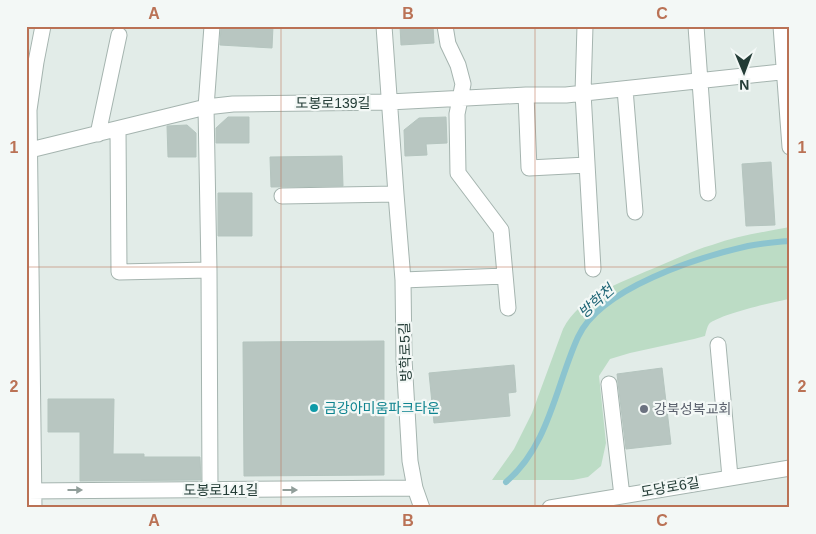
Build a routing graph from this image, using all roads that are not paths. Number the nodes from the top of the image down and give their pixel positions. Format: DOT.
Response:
graph roads {
  1 [pos="43,26"];
  2 [pos="212,26"];
  3 [pos="384,26"];
  4 [pos="445,26"];
  5 [pos="585,26"];
  6 [pos="696,26"];
  7 [pos="781,26"];
  8 [pos="119,35"];
  9 [pos="787,71"];
  10 [pos="699,82"];
  11 [pos="625,89"];
  12 [pos="583,93"];
  13 [pos="526,95"];
  14 [pos="460,98"];
  15 [pos="389,102"];
  16 [pos="206,107"];
  17 [pos="118,129"];
  18 [pos="98,134"];
  19 [pos="790,147"];
  20 [pos="28,151"];
  21 [pos="587,165"];
  22 [pos="708,193"];
  23 [pos="396,194"];
  24 [pos="282,196"];
  25 [pos="635,212"];
  26 [pos="593,269"];
  27 [pos="209,270"];
  28 [pos="506,276"];
  29 [pos="403,280"];
  30 [pos="508,308"];
  31 [pos="718,345"];
  32 [pos="609,384"];
  33 [pos="790,468"];
  34 [pos="730,477"];
  35 [pos="416,488"];
  36 [pos="30,490"];
  37 [pos="210,490"];
  38 [pos="622,496"];
  39 [pos="34,508"];
  40 [pos="422,508"];
  41 [pos="550,508"];
  1 -- 20 [label="street"];
  2 -- 16 [label="street"];
  3 -- 15 [label="street, 방학로5길"];
  4 -- 14 [label="street"];
  5 -- 12 [label="street"];
  6 -- 10 [label="street"];
  7 -- 9 [label="street"];
  8 -- 18 [label="street"];
  9 -- 10 [label="street, 도봉로139길"];
  9 -- 19 [label="street"];
  10 -- 11 [label="street, 도봉로139길"];
  10 -- 22 [label="street"];
  11 -- 12 [label="street, 도봉로139길"];
  11 -- 25 [label="street"];
  12 -- 13 [label="street, 도봉로139길"];
  12 -- 21 [label="street"];
  13 -- 14 [label="street, 도봉로139길"];
  13 -- 21 [label="street"];
  14 -- 15 [label="street, 도봉로139길"];
  14 -- 28 [label="street"];
  15 -- 16 [label="street, 도봉로139길"];
  15 -- 23 [label="street, 방학로5길"];
  16 -- 17 [label="street, 도봉로139길"];
  16 -- 27 [label="street"];
  17 -- 18 [label="street, 도봉로139길"];
  17 -- 27 [label="street"];
  18 -- 20 [label="street, 도봉로139길"];
  20 -- 36 [label="street"];
  21 -- 26 [label="street"];
  23 -- 24 [label="street"];
  23 -- 29 [label="street, 방학로5길"];
  27 -- 37 [label="street"];
  28 -- 29 [label="street"];
  28 -- 30 [label="street"];
  29 -- 35 [label="street, 방학로5길"];
  31 -- 34 [label="street"];
  32 -- 38 [label="street"];
  33 -- 34 [label="street, 도당로6길"];
  34 -- 38 [label="street, 도당로6길"];
  37 -- 35 [label="street, 도봉로141길, one-way"];
  35 -- 40 [label="street, 방학로5길"];
  36 -- 37 [label="street, 도봉로141길, one-way"];
  36 -- 39 [label="street"];
  38 -- 41 [label="street, 도당로6길"];
}
